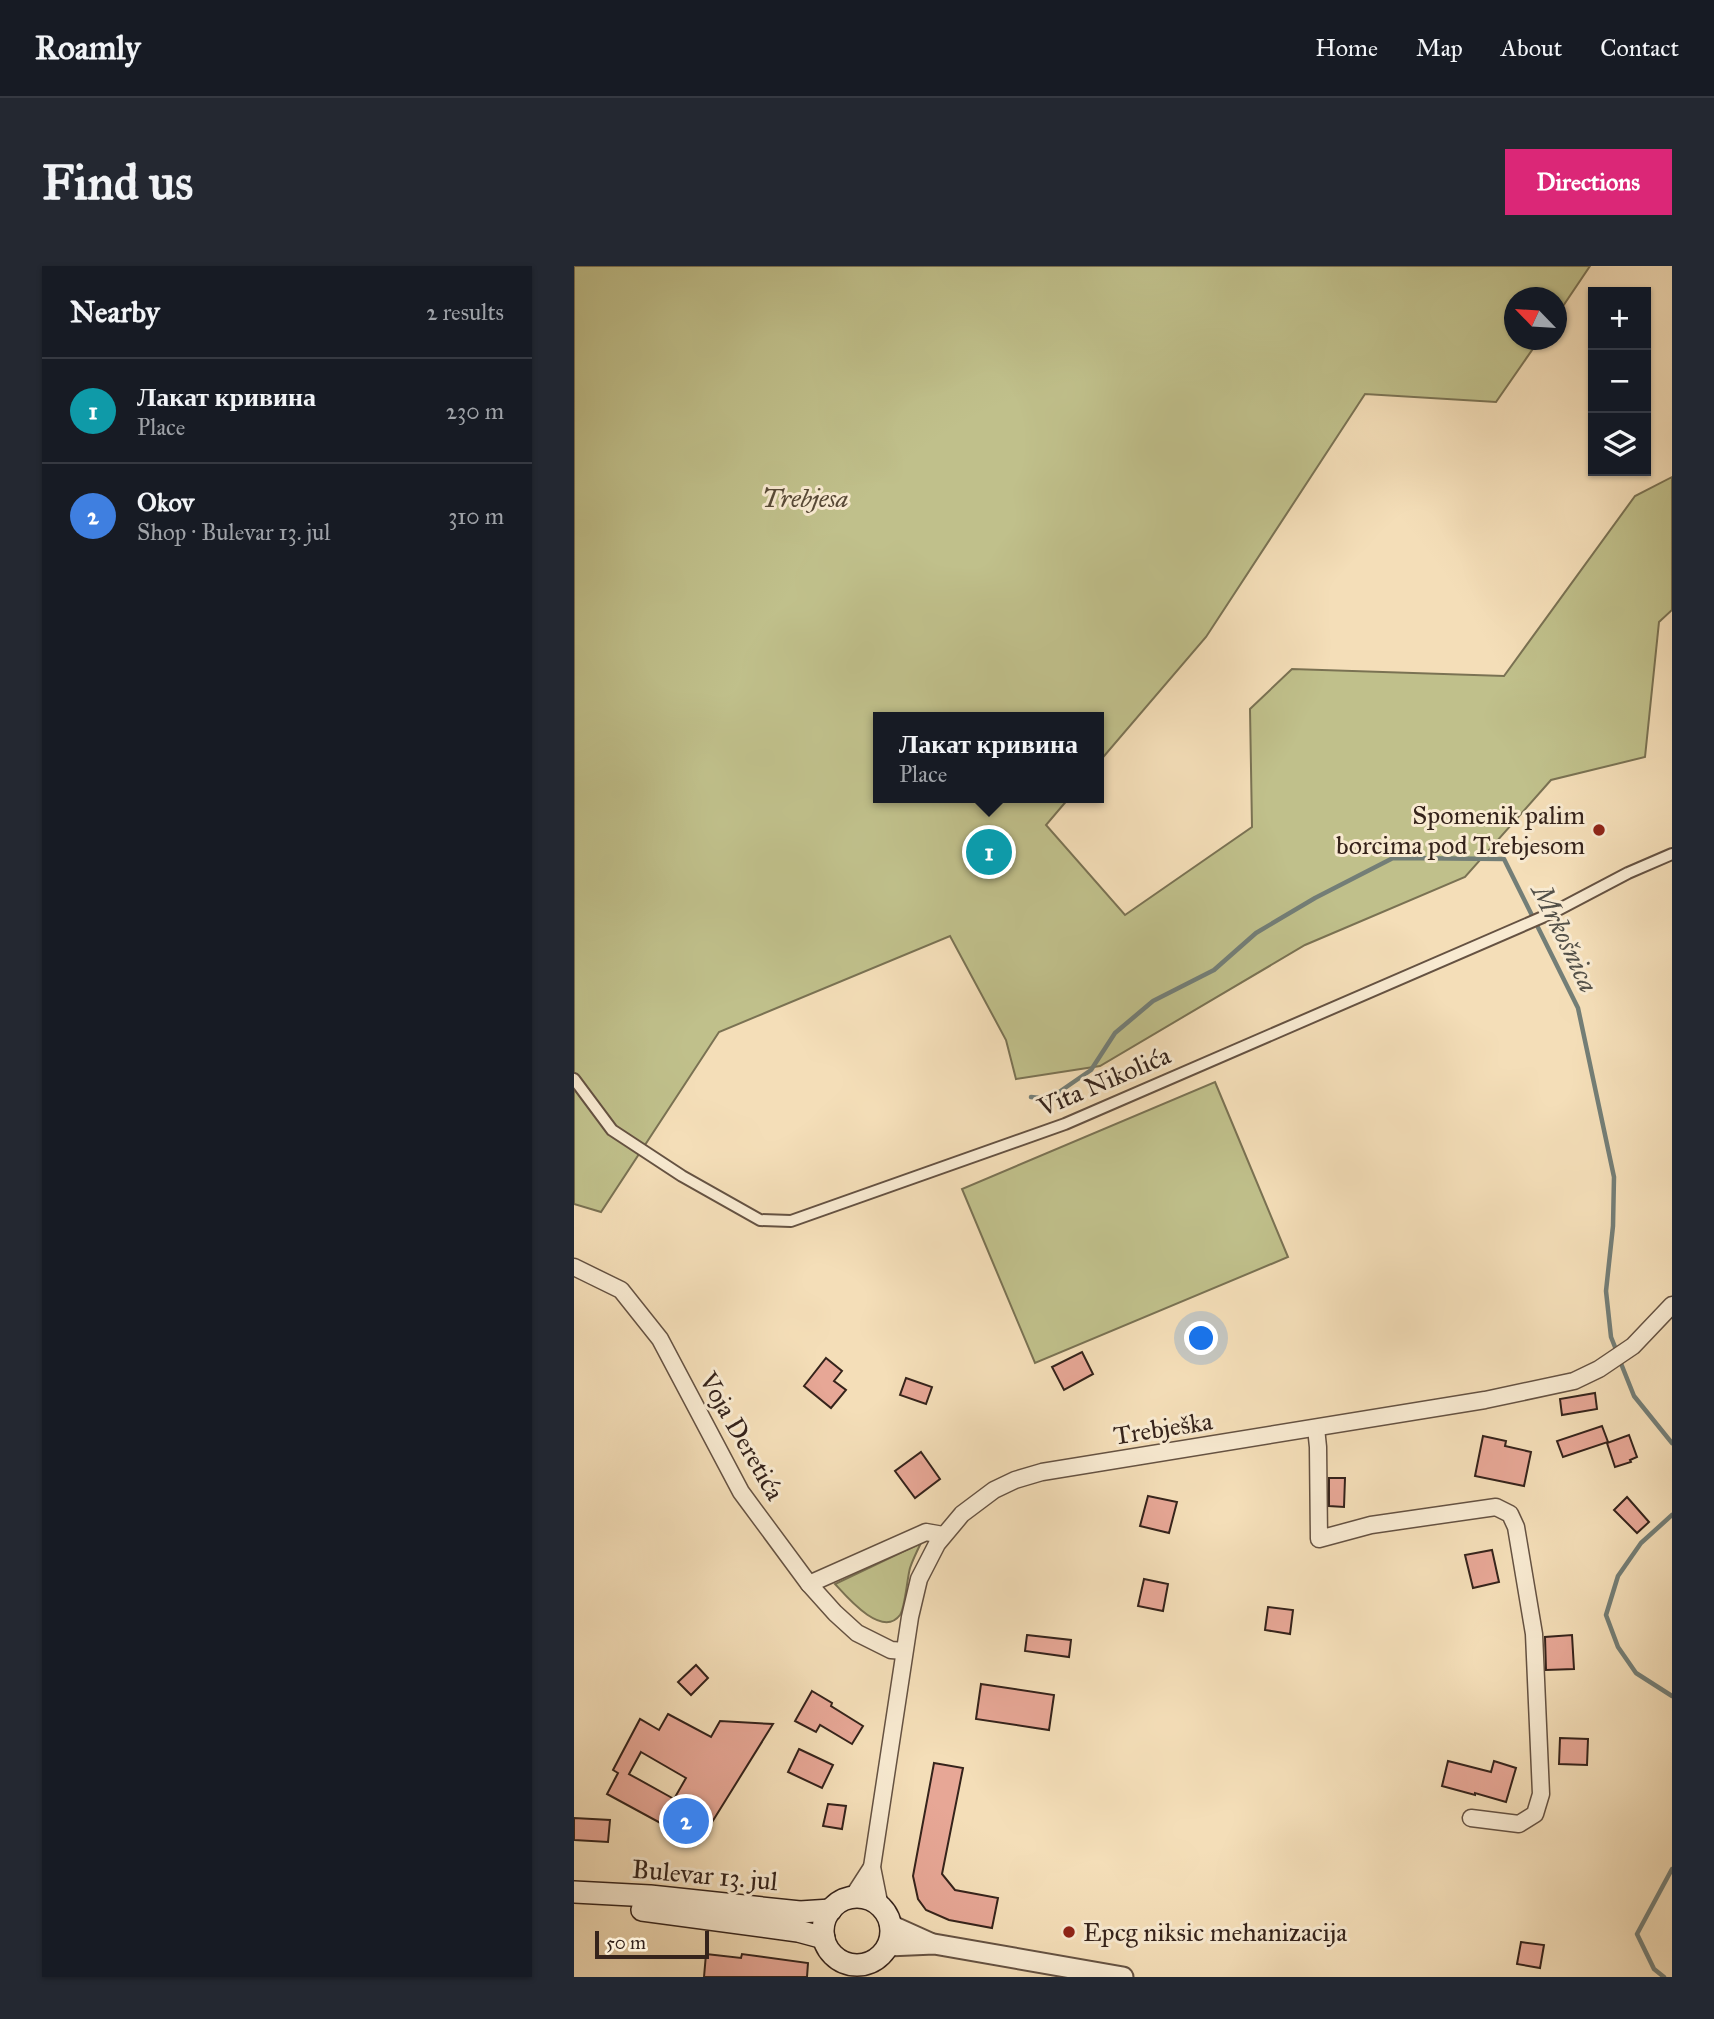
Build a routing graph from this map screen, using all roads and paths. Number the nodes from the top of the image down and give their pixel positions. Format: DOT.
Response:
graph roads {
  1 [pos="1672,854"];
  2 [pos="574,1079"];
  3 [pos="574,1267"];
  4 [pos="1672,1305"];
  5 [pos="1316,1428"];
  6 [pos="943,1535"];
  7 [pos="809,1584"];
  8 [pos="904,1651"];
  9 [pos="1471,1818"];
  10 [pos="872,1867"];
  11 [pos="574,1892"];
  12 [pos="852,1898"];
  13 [pos="574,1906"];
  14 [pos="831,1910"];
  15 [pos="886,1926"];
  16 [pos="828,1947"];
  17 [pos="867,1970"];
  18 [pos="838,1977"];
  19 [pos="1122,1977"];
  1 -- 2 [label="street, Vita Nikolića"];
  3 -- 7 [label="street, Voja Deretića"];
  4 -- 5 [label="street, Trebješka"];
  5 -- 6 [label="street, Trebješka"];
  5 -- 9 [label="street"];
  6 -- 7 [label="street"];
  6 -- 8 [label="street, Trebješka"];
  7 -- 8 [label="street, Voja Deretića"];
  8 -- 10 [label="street, Trebješka"];
  10 -- 12 [label="street"];
  10 -- 15 [label="street"];
  11 -- 14 [label="main road, Bulevar 13. jul"];
  12 -- 14 [label="main road"];
  12 -- 15 [label="main road"];
  13 -- 16 [label="main road, Bulevar 13. jul"];
  14 -- 16 [label="main road"];
  15 -- 17 [label="main road"];
  15 -- 19 [label="street"];
  16 -- 17 [label="main road"];
  16 -- 18 [label="main road"];
}
